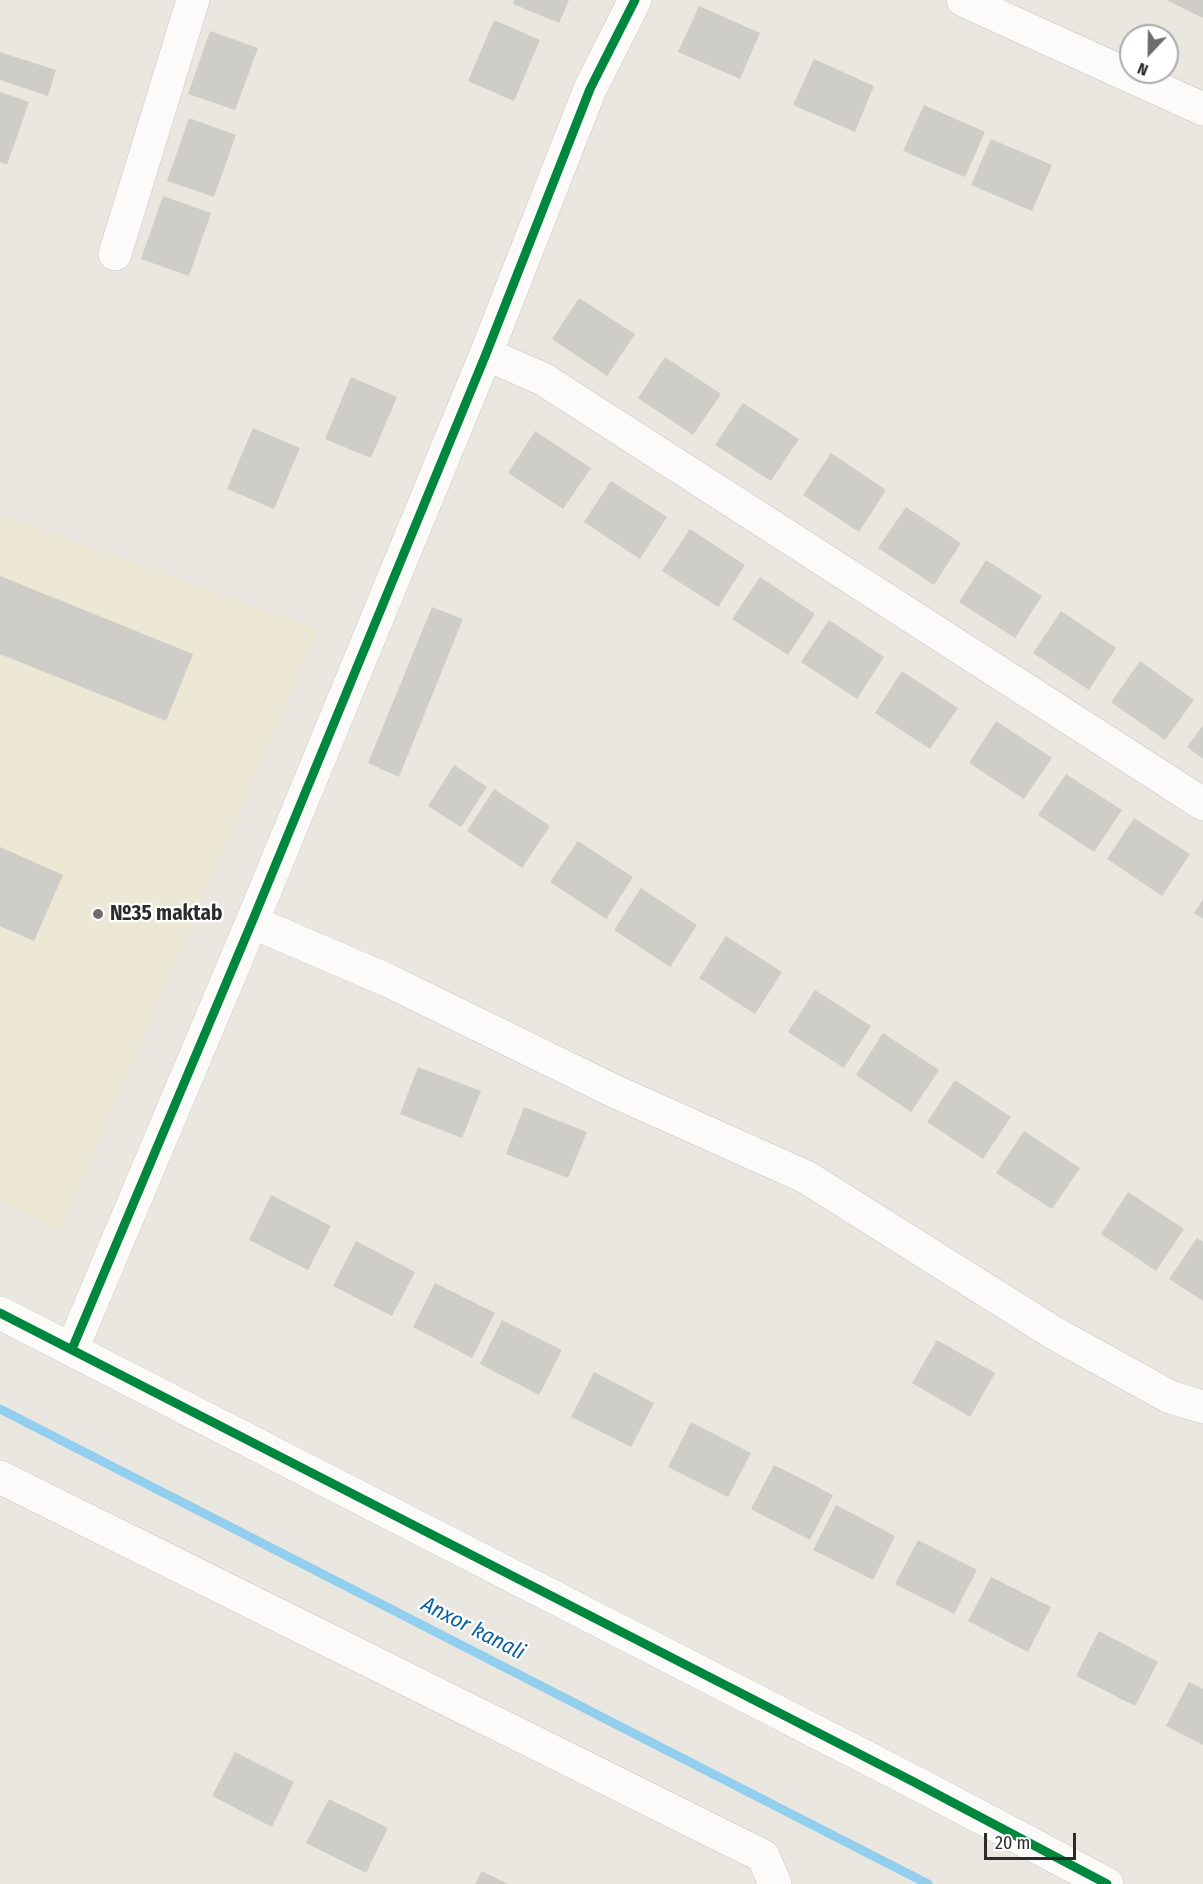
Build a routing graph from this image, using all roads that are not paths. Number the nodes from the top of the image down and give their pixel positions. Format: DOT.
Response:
graph roads {
  1 [pos="194,0"];
  2 [pos="635,0"];
  3 [pos="963,0"];
  4 [pos="1203,109"];
  5 [pos="115,254"];
  6 [pos="486,354"];
  7 [pos="1203,804"];
  8 [pos="252,922"];
  9 [pos="0,1313"];
  10 [pos="72,1349"];
  11 [pos="1203,1407"];
  12 [pos="0,1477"];
  13 [pos="775,1884"];
  14 [pos="1107,1884"];
  1 -- 5 [label="street"];
  2 -- 6 [label="street"];
  3 -- 4 [label="street"];
  6 -- 7 [label="street"];
  6 -- 8 [label="street"];
  8 -- 10 [label="street"];
  8 -- 11 [label="street"];
  9 -- 10 [label="street"];
  10 -- 14 [label="street"];
  12 -- 13 [label="street"];
}
